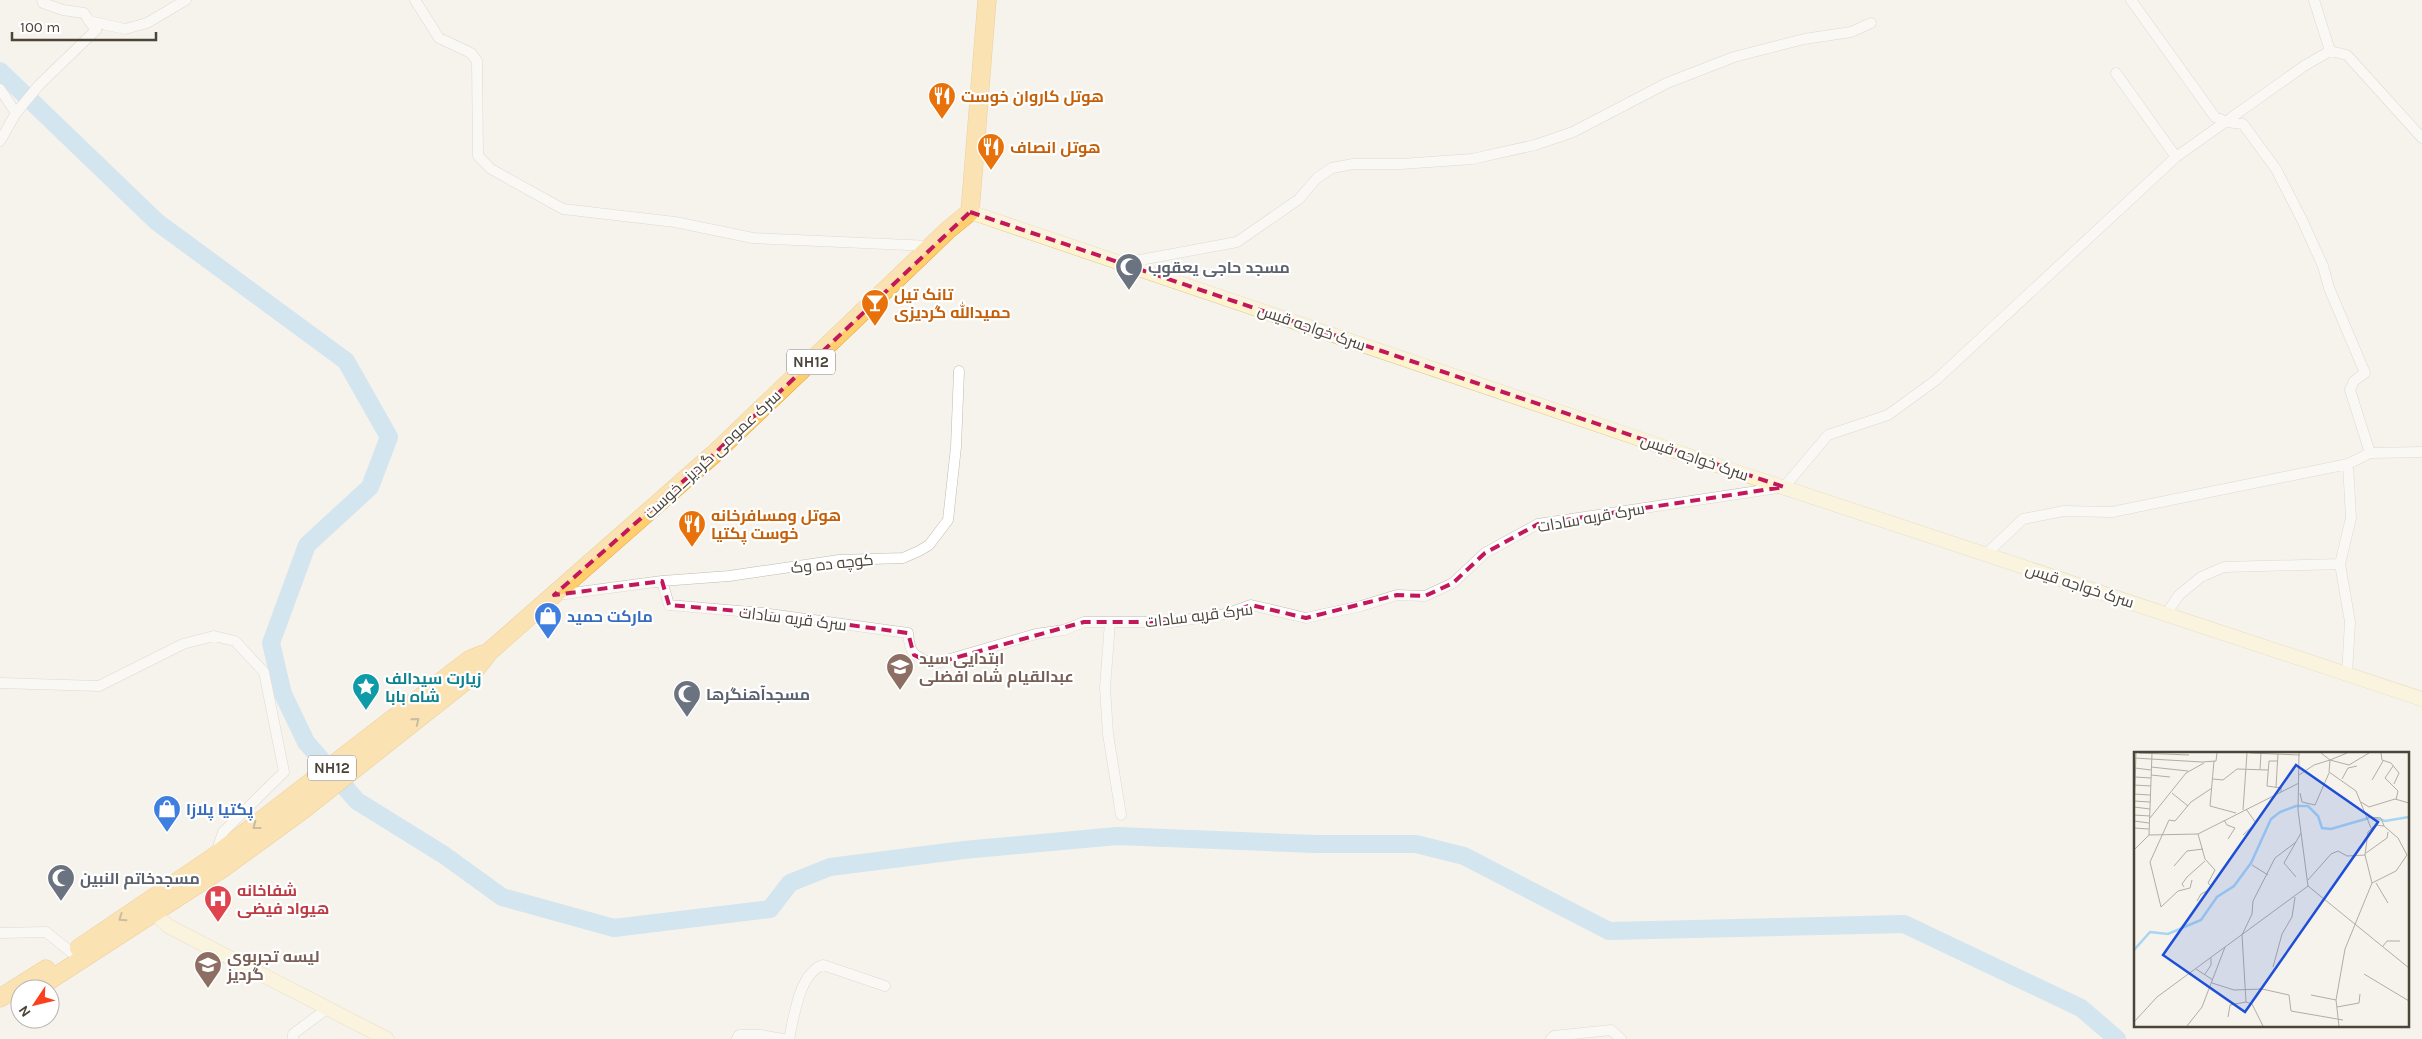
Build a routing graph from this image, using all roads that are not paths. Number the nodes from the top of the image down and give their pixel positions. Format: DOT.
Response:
graph roads {
  1 [pos="42,0"];
  2 [pos="186,0"];
  3 [pos="415,0"];
  4 [pos="987,0"];
  5 [pos="2131,0"];
  6 [pos="2314,0"];
  7 [pos="89,21"];
  8 [pos="1871,23"];
  9 [pos="2330,51"];
  10 [pos="2116,73"];
  11 [pos="0,89"];
  12 [pos="16,113"];
  13 [pos="2227,122"];
  14 [pos="2422,138"];
  15 [pos="0,141"];
  16 [pos="2176,157"];
  17 [pos="970,212"];
  18 [pos="931,246"];
  19 [pos="1122,264"];
  20 [pos="959,371"];
  21 [pos="2422,452"];
  22 [pos="2370,453"];
  23 [pos="2348,464"];
  24 [pos="1784,487"];
  25 [pos="1986,554"];
  26 [pos="2340,564"];
  27 [pos="662,581"];
  28 [pos="554,595"];
  29 [pos="2166,614"];
  30 [pos="1110,622"];
  31 [pos="2347,674"];
  32 [pos="0,683"];
  33 [pos="2422,699"];
  34 [pos="300,803"];
  35 [pos="1121,815"];
  36 [pos="215,856"];
  37 [pos="148,909"];
  38 [pos="0,933"];
  39 [pos="77,956"];
  40 [pos="48,979"];
  41 [pos="885,986"];
  42 [pos="0,998"];
  43 [pos="328,1008"];
  44 [pos="379,1037"];
  45 [pos="293,1039"];
  46 [pos="737,1039"];
  47 [pos="783,1039"];
  48 [pos="789,1039"];
  49 [pos="1551,1039"];
  50 [pos="1622,1039"];
  1 -- 7 [label="street"];
  2 -- 7 [label="street"];
  3 -- 18 [label="street"];
  4 -- 17 [label="highway"];
  5 -- 13 [label="street"];
  6 -- 9 [label="street"];
  7 -- 12 [label="street"];
  8 -- 19 [label="street"];
  9 -- 13 [label="street"];
  9 -- 14 [label="street"];
  10 -- 16 [label="street"];
  11 -- 12 [label="street"];
  12 -- 15 [label="street"];
  13 -- 16 [label="street"];
  13 -- 22 [label="street"];
  16 -- 24 [label="street"];
  17 -- 18 [label="highway, سرک عمومی گردیز_خوست / NH12"];
  17 -- 19 [label="street, سرک خواجه قیس"];
  18 -- 28 [label="highway, سرک عمومی گردیز_خوست / NH12"];
  19 -- 24 [label="street, سرک خواجه قیس"];
  20 -- 27 [label="street, کوچه ده وک"];
  21 -- 22 [label="street"];
  22 -- 23 [label="street"];
  23 -- 25 [label="street"];
  23 -- 26 [label="street"];
  24 -- 25 [label="street, سرک خواجه قیس"];
  24 -- 30 [label="street, سرک قریه سادات"];
  25 -- 29 [label="street, سرک خواجه قیس"];
  26 -- 29 [label="street"];
  26 -- 31 [label="street"];
  27 -- 28 [label="street, کوچه ده وک"];
  27 -- 30 [label="street, سرک قریه سادات"];
  28 -- 34 [label="highway, سرک عمومی گردیز_خوست / NH12"];
  29 -- 31 [label="street, سرک خواجه قیس"];
  30 -- 35 [label="street"];
  31 -- 33 [label="street, سرک خواجه قیس"];
  32 -- 36 [label="street"];
  34 -- 36 [label="highway, سرک عمومی گردیز_خوست / NH12, one-way"];
  34 -- 37 [label="highway, سرک عمومی گردیز_خوست / NH12"];
  36 -- 37 [label="highway, سرک عمومی گردیز_خوست / NH12"];
  37 -- 39 [label="highway, سرک عمومی گردیز_خوست / NH12"];
  37 -- 43 [label="street"];
  38 -- 39 [label="street"];
  39 -- 40 [label="highway, سرک عمومی گردیز_خوست / NH12"];
  39 -- 42 [label="highway, سرک عمومی گردیز_خوست / NH12"];
  41 -- 48 [label="street"];
  43 -- 44 [label="street"];
  43 -- 45 [label="street"];
  46 -- 47 [label="street"];
  49 -- 50 [label="street"];
}
